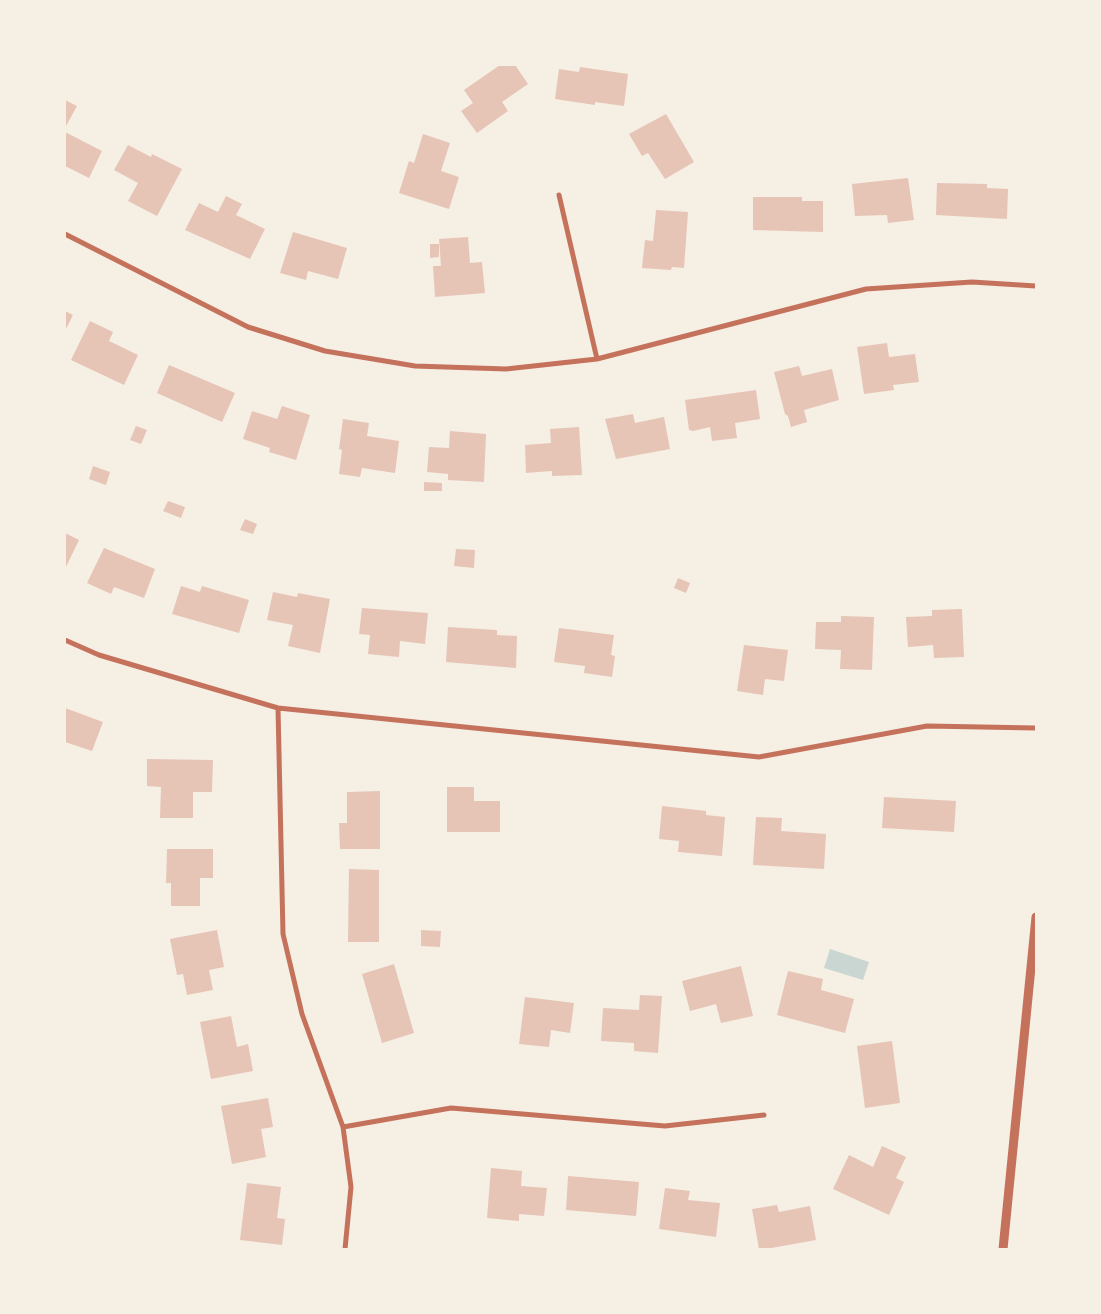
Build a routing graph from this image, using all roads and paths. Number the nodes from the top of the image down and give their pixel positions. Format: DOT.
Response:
graph roads {
  1 [pos="559,195"];
  2 [pos="65,234"];
  3 [pos="1036,286"];
  4 [pos="597,359"];
  5 [pos="65,640"];
  6 [pos="278,708"];
  7 [pos="1036,728"];
  8 [pos="1036,917"];
  9 [pos="764,1115"];
  10 [pos="343,1126"];
  11 [pos="345,1249"];
  12 [pos="1003,1249"];
  1 -- 4 [label="street"];
  2 -- 4 [label="street"];
  3 -- 4 [label="street"];
  5 -- 6 [label="street"];
  6 -- 7 [label="street"];
  6 -- 10 [label="street"];
  8 -- 12 [label="street"];
  9 -- 10 [label="street"];
  10 -- 11 [label="street"];
}
